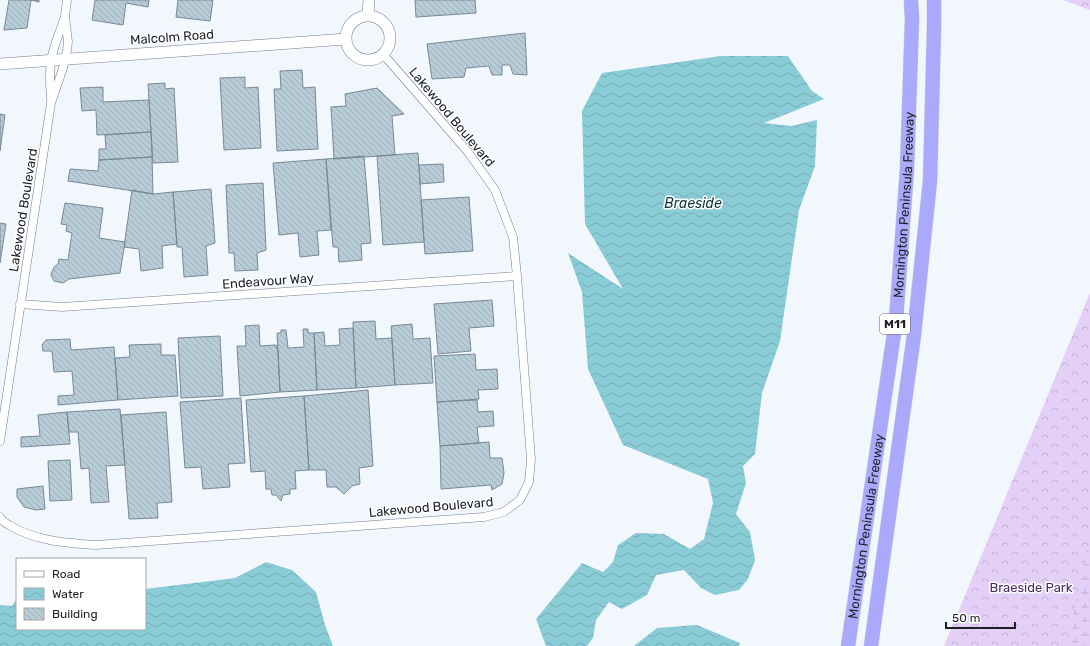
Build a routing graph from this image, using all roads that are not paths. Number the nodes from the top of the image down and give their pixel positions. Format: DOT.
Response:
graph roads {
  1 [pos="67,0"];
  2 [pos="369,0"];
  3 [pos="911,0"];
  4 [pos="934,0"];
  5 [pos="368,15"];
  6 [pos="65,16"];
  7 [pos="346,39"];
  8 [pos="383,54"];
  9 [pos="65,59"];
  10 [pos="51,60"];
  11 [pos="0,64"];
  12 [pos="51,103"];
  13 [pos="517,276"];
  14 [pos="20,304"];
  15 [pos="0,441"];
  16 [pos="0,517"];
  17 [pos="848,646"];
  18 [pos="871,646"];
  1 -- 6 [label="street"];
  2 -- 5 [label="street"];
  3 -- 17 [label="highway, Mornington Peninsula Freeway / M11"];
  4 -- 18 [label="highway, Mornington Peninsula Freeway / M11"];
  5 -- 7 [label="street"];
  5 -- 8 [label="street"];
  6 -- 9 [label="street, Lakewood Boulevard"];
  6 -- 10 [label="street, Lakewood Boulevard"];
  7 -- 8 [label="street"];
  7 -- 9 [label="street, Malcolm Road"];
  8 -- 13 [label="street, Lakewood Boulevard"];
  9 -- 10 [label="street, Malcolm Road"];
  9 -- 12 [label="street, Lakewood Boulevard"];
  10 -- 11 [label="street, Malcolm Road"];
  10 -- 12 [label="street, Lakewood Boulevard"];
  12 -- 14 [label="street, Lakewood Boulevard"];
  13 -- 14 [label="street, Endeavour Way"];
  13 -- 16 [label="street, Lakewood Boulevard"];
  14 -- 15 [label="street, Lakewood Boulevard"];
}
